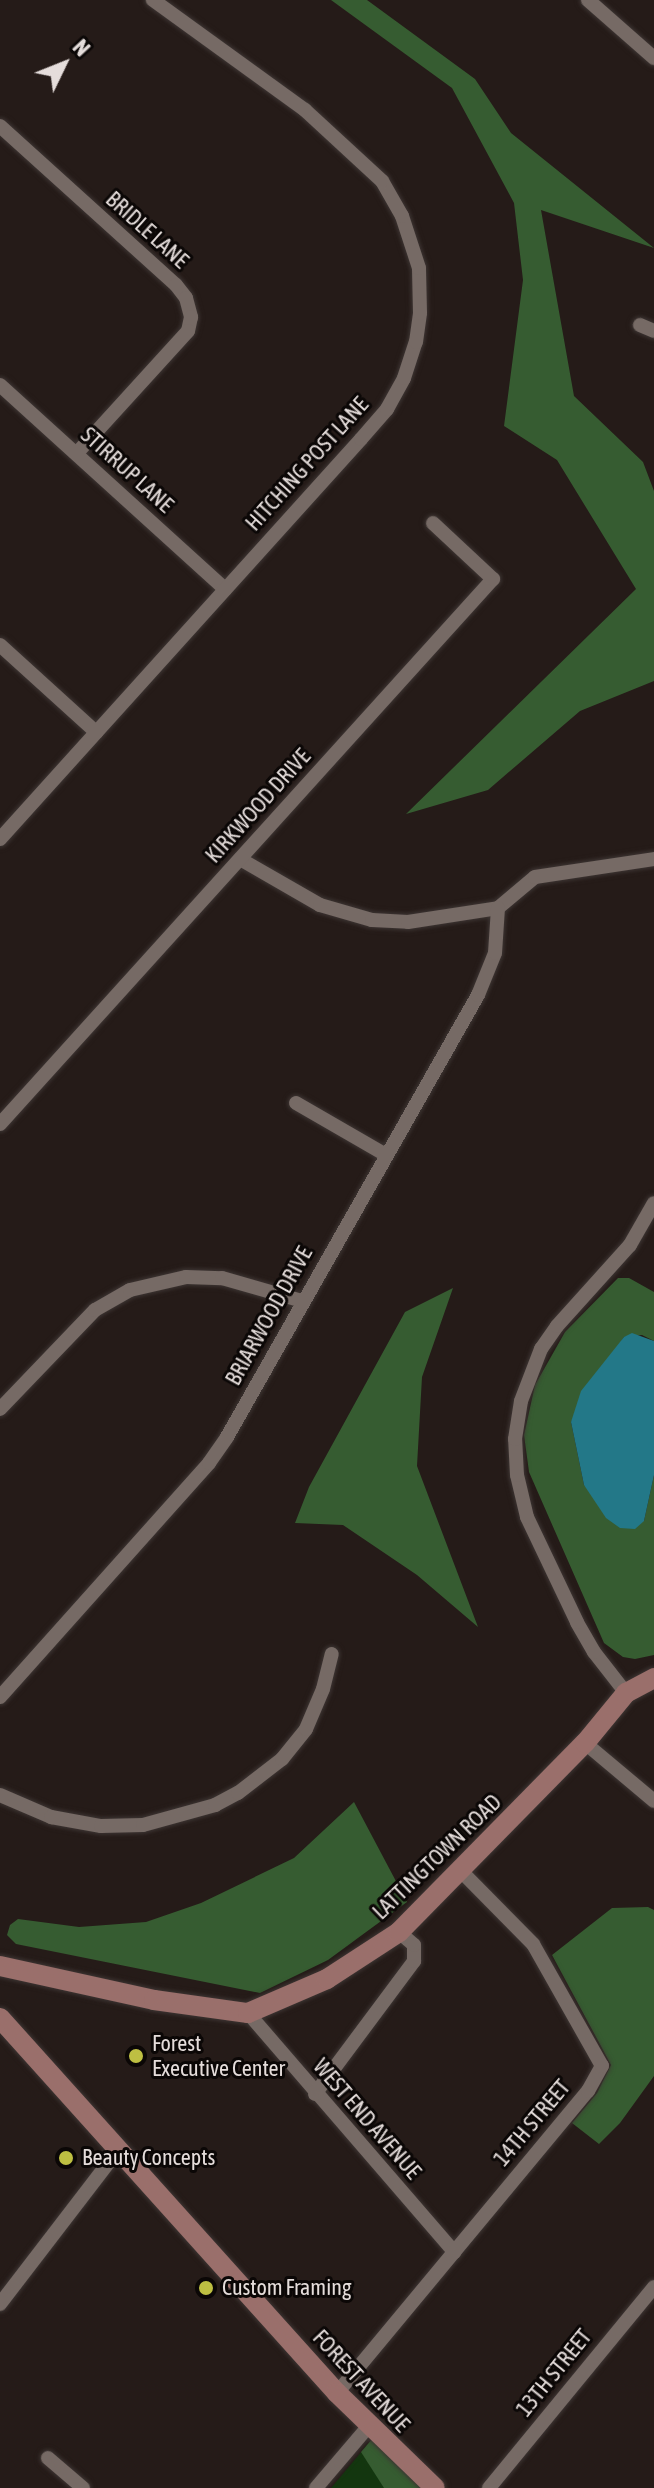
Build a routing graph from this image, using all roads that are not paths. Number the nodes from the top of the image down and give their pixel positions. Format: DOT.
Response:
graph roads {
  1 [pos="153,0"];
  2 [pos="588,0"];
  3 [pos="654,58"];
  4 [pos="0,126"];
  5 [pos="0,385"];
  6 [pos="76,454"];
  7 [pos="433,523"];
  8 [pos="225,589"];
  9 [pos="0,645"];
  10 [pos="96,732"];
  11 [pos="0,839"];
  12 [pos="240,859"];
  13 [pos="654,859"];
  14 [pos="498,908"];
  15 [pos="296,1103"];
  16 [pos="0,1124"];
  17 [pos="386,1155"];
  18 [pos="654,1203"];
  19 [pos="302,1301"];
  20 [pos="0,1409"];
  21 [pos="332,1654"];
  22 [pos="654,1678"];
  23 [pos="626,1693"];
  24 [pos="0,1697"];
  25 [pos="585,1743"];
  26 [pos="0,1795"];
  27 [pos="654,1801"];
  28 [pos="460,1870"];
  29 [pos="399,1932"];
  30 [pos="0,1953"];
  31 [pos="0,1966"];
  32 [pos="23,1969"];
  33 [pos="248,2013"];
  34 [pos="0,2018"];
  35 [pos="315,2094"];
  36 [pos="119,2149"];
  37 [pos="454,2252"];
  38 [pos="654,2287"];
  39 [pos="0,2304"];
  40 [pos="337,2393"];
  41 [pos="368,2427"];
  42 [pos="48,2458"];
  43 [pos="83,2488"];
  44 [pos="316,2488"];
  45 [pos="435,2488"];
  46 [pos="489,2488"];
  1 -- 8 [label="street, HITCHING POST LANE"];
  2 -- 3 [label="street"];
  4 -- 6 [label="street, BRIDLE LANE"];
  5 -- 6 [label="street, STIRRUP LANE"];
  6 -- 8 [label="street, STIRRUP LANE"];
  7 -- 12 [label="street, KIRKWOOD DRIVE"];
  8 -- 10 [label="street, HITCHING POST LANE"];
  9 -- 10 [label="street"];
  10 -- 11 [label="street, HITCHING POST LANE"];
  12 -- 14 [label="street"];
  12 -- 16 [label="street, KIRKWOOD DRIVE"];
  13 -- 14 [label="street"];
  14 -- 17 [label="street, BRIARWOOD DRIVE"];
  15 -- 17 [label="street"];
  17 -- 19 [label="street, BRIARWOOD DRIVE"];
  18 -- 23 [label="street"];
  19 -- 20 [label="street"];
  19 -- 24 [label="street, BRIARWOOD DRIVE"];
  21 -- 26 [label="street"];
  22 -- 23 [label="main road"];
  23 -- 25 [label="main road, LATTINGTOWN ROAD"];
  25 -- 27 [label="street"];
  25 -- 28 [label="main road, LATTINGTOWN ROAD"];
  28 -- 29 [label="main road, LATTINGTOWN ROAD"];
  28 -- 37 [label="street, 14TH STREET"];
  29 -- 33 [label="main road, LATTINGTOWN ROAD"];
  29 -- 35 [label="street"];
  30 -- 32 [label="main road"];
  31 -- 32 [label="main road"];
  32 -- 33 [label="main road"];
  33 -- 35 [label="street, WEST END AVENUE"];
  34 -- 36 [label="main road, FOREST AVENUE"];
  35 -- 37 [label="street, WEST END AVENUE"];
  36 -- 39 [label="street"];
  36 -- 40 [label="main road, FOREST AVENUE"];
  37 -- 40 [label="street, 14TH STREET"];
  38 -- 46 [label="street, 13TH STREET"];
  40 -- 41 [label="main road, FOREST AVENUE"];
  41 -- 44 [label="street"];
  41 -- 45 [label="main road, FOREST AVENUE"];
  42 -- 43 [label="street"];
}
